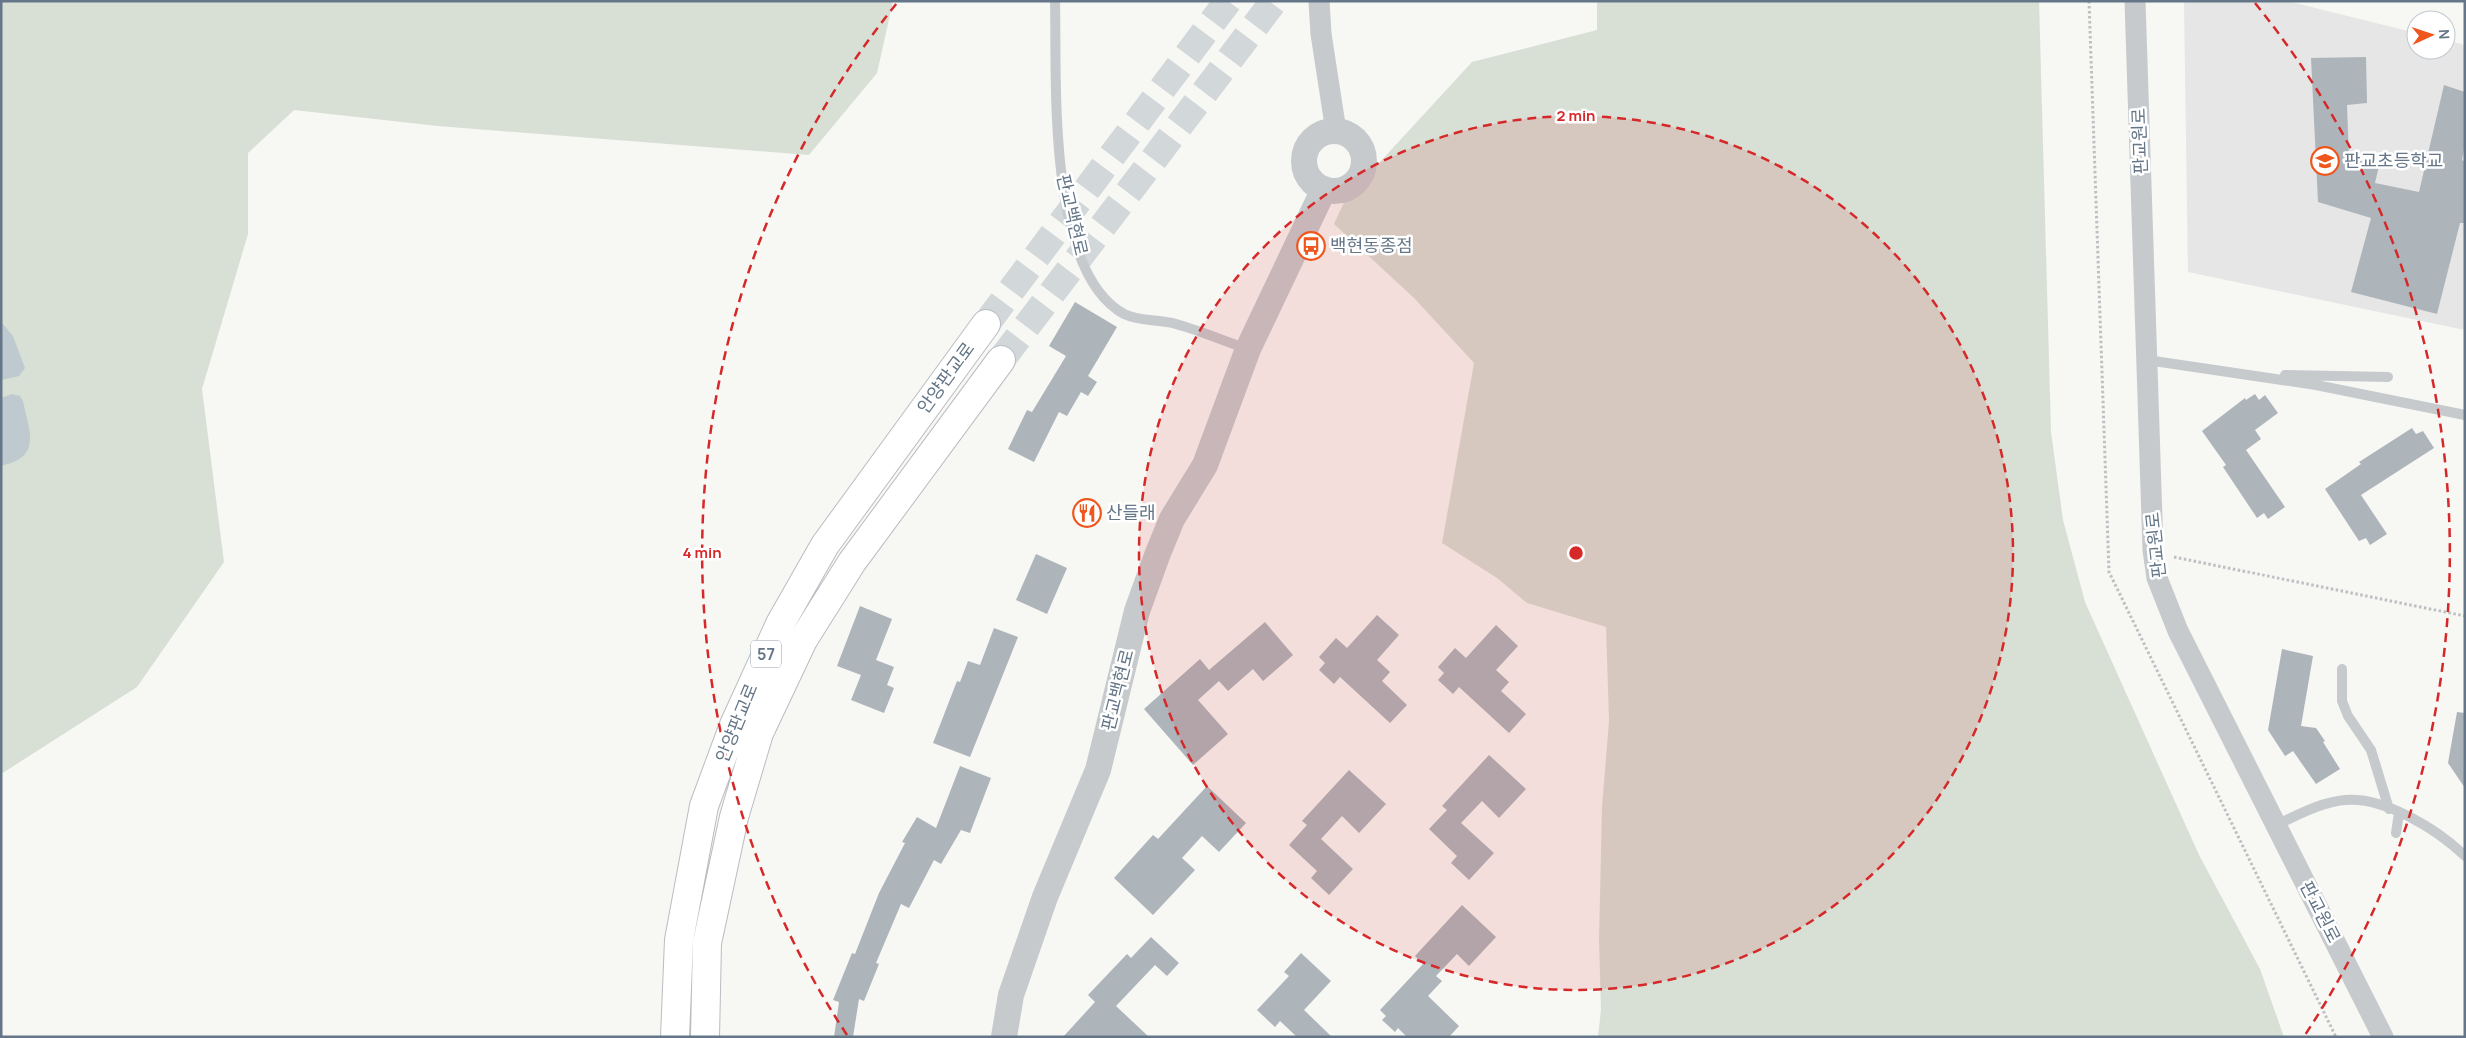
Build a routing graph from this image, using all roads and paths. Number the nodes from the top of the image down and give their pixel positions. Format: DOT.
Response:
graph roads {
  1 [pos="1055,1"];
  2 [pos="1319,1"];
  3 [pos="2135,1"];
  4 [pos="1336,131"];
  5 [pos="1324,189"];
  6 [pos="986,324"];
  7 [pos="1248,349"];
  8 [pos="1000,360"];
  9 [pos="2147,360"];
  10 [pos="2239,374"];
  11 [pos="2388,377"];
  12 [pos="2465,415"];
  13 [pos="2164,555"];
  14 [pos="2465,616"];
  15 [pos="2342,669"];
  16 [pos="2389,808"];
  17 [pos="2399,813"];
  18 [pos="2276,825"];
  19 [pos="2396,833"];
  20 [pos="2465,856"];
  21 [pos="675,1037"];
  22 [pos="705,1037"];
  23 [pos="1004,1037"];
  24 [pos="2383,1037"];
  1 -- 7 [label="lane, 판교백현로"];
  2 -- 4 [label="street"];
  3 -- 9 [label="street, 판교원로"];
  4 -- 5 [label="street"];
  4 -- 5 [label="street"];
  5 -- 7 [label="street, 판교백현로"];
  6 -- 21 [label="main road, 안양판교로 / 57"];
  7 -- 23 [label="street, 판교백현로"];
  8 -- 22 [label="main road, 안양판교로 / 57"];
  9 -- 10 [label="lane"];
  9 -- 18 [label="street, 판교원로"];
  10 -- 11 [label="lane"];
  10 -- 12 [label="lane"];
  13 -- 14 [label="path"];
  15 -- 16 [label="lane"];
  16 -- 17 [label="lane"];
  16 -- 18 [label="lane"];
  17 -- 19 [label="lane"];
  17 -- 20 [label="lane"];
  18 -- 24 [label="street, 판교원로"];
}
